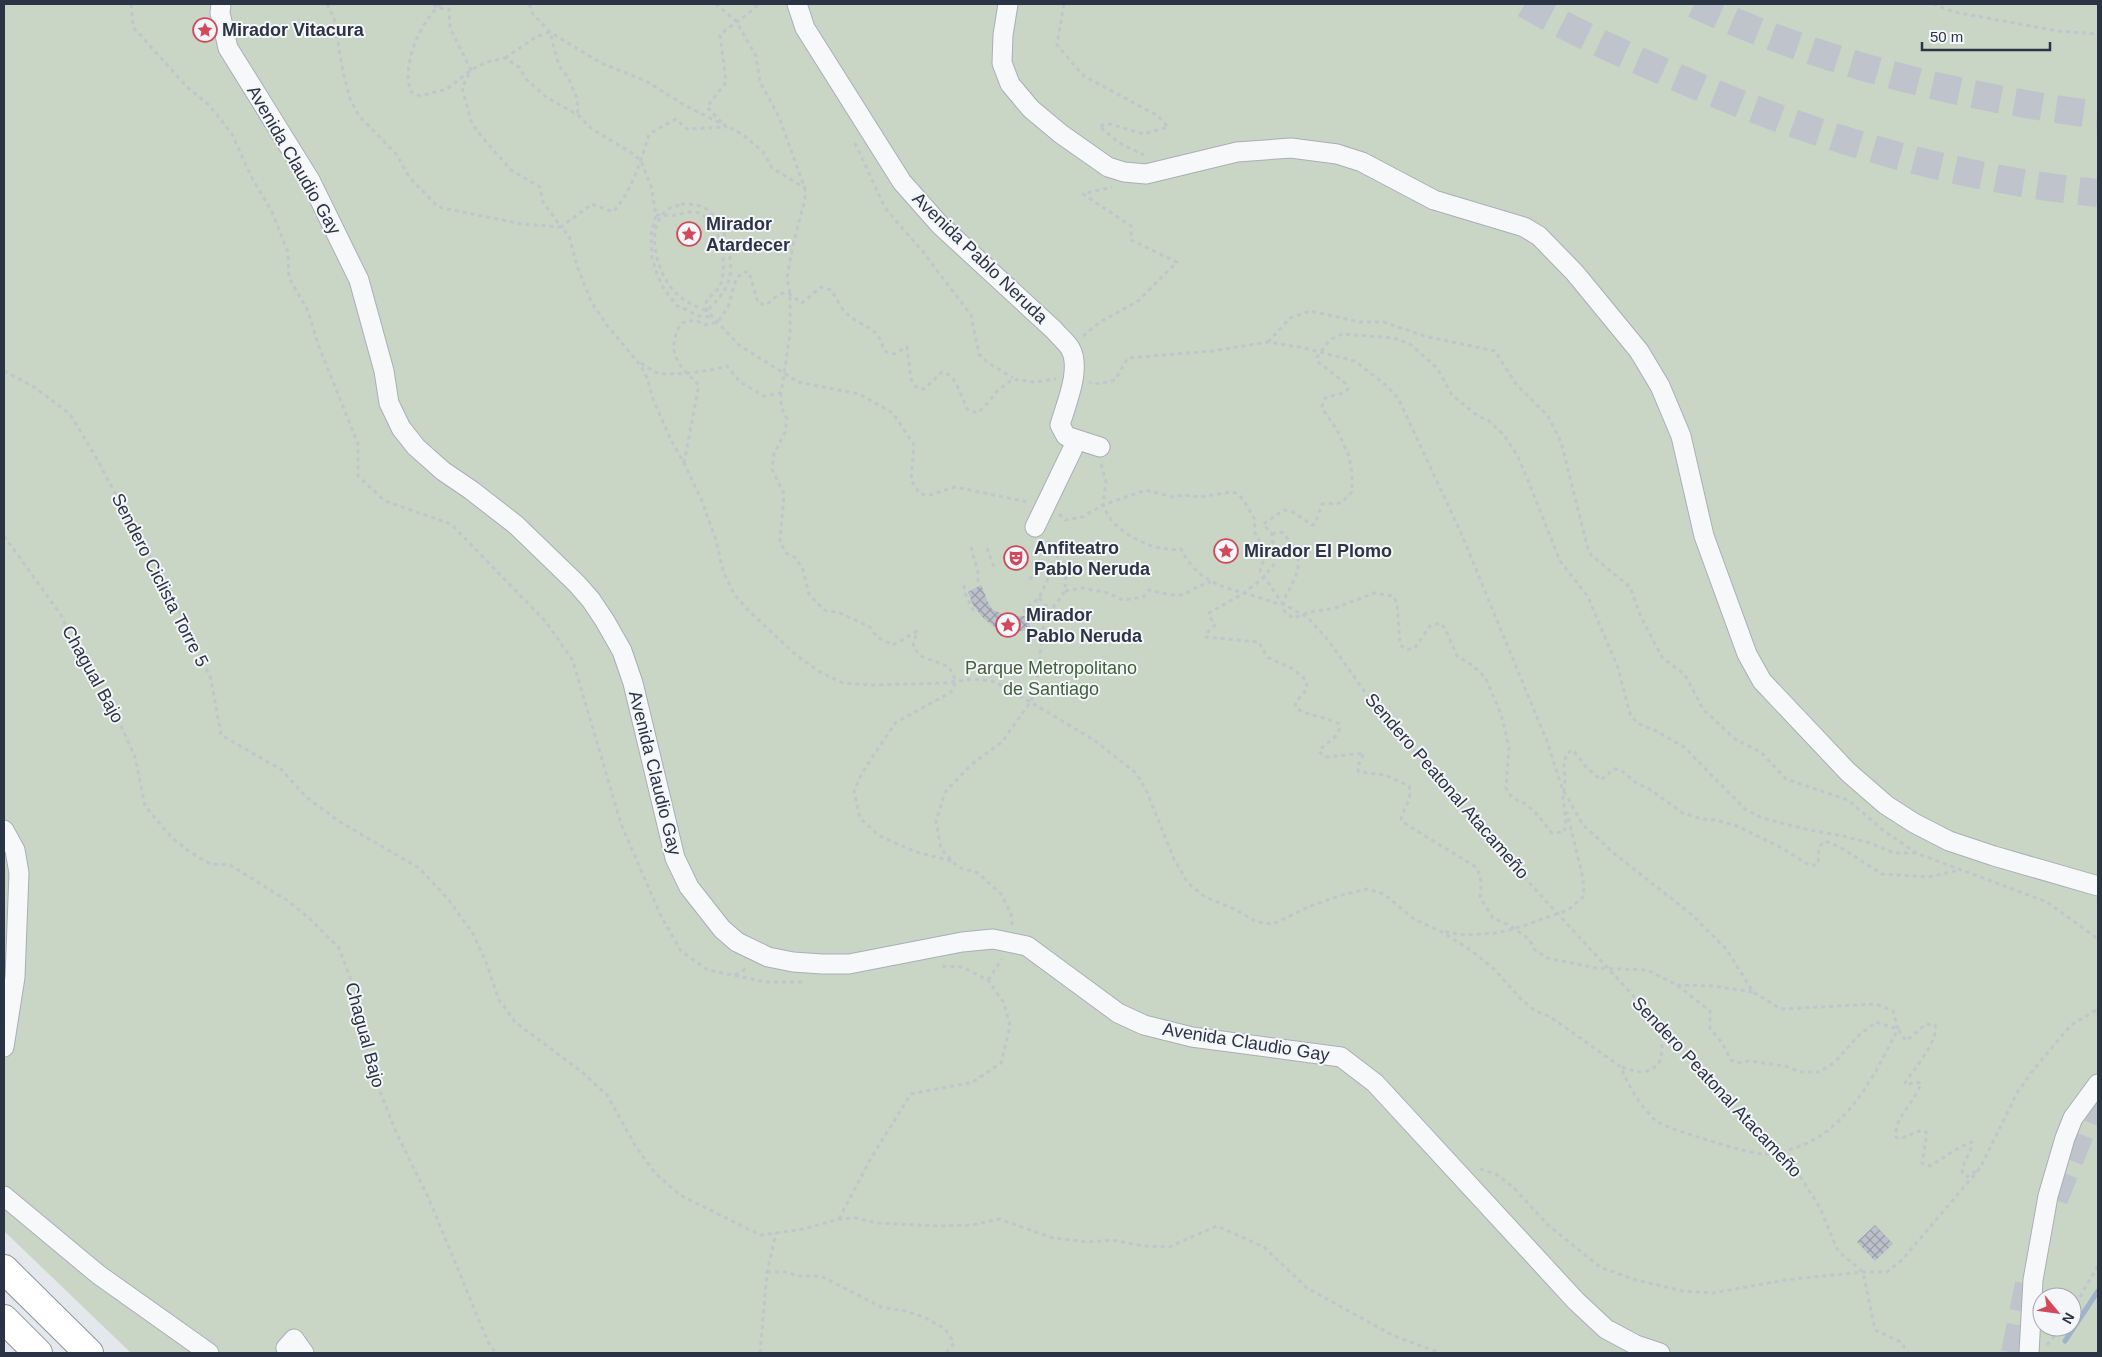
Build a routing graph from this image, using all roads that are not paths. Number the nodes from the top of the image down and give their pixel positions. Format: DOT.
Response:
graph roads {
  1 [pos="221,4"];
  2 [pos="796,4"];
  3 [pos="1008,4"];
  4 [pos="1077,440"];
  5 [pos="1100,447"];
  6 [pos="1036,527"];
  7 [pos="4,830"];
  8 [pos="2098,886"];
  9 [pos="4,1046"];
  10 [pos="2098,1084"];
  11 [pos="4,1196"];
  12 [pos="4,1269"];
  13 [pos="4,1319"];
  14 [pos="2037,1350"];
  15 [pos="38,1353"];
  16 [pos="89,1353"];
  17 [pos="208,1353"];
  18 [pos="289,1353"];
  19 [pos="304,1353"];
  20 [pos="1660,1353"];
  1 -- 20 [label="street, Avenida Claudio Gay"];
  2 -- 4 [label="street, Avenida Pablo Neruda"];
  3 -- 8 [label="street"];
  4 -- 5 [label="street, Avenida Pablo Neruda"];
  4 -- 6 [label="street"];
  7 -- 9 [label="street"];
  10 -- 14 [label="street"];
  11 -- 17 [label="street"];
  12 -- 16 [label="highway"];
  13 -- 15 [label="highway"];
  18 -- 19 [label="street"];
}
